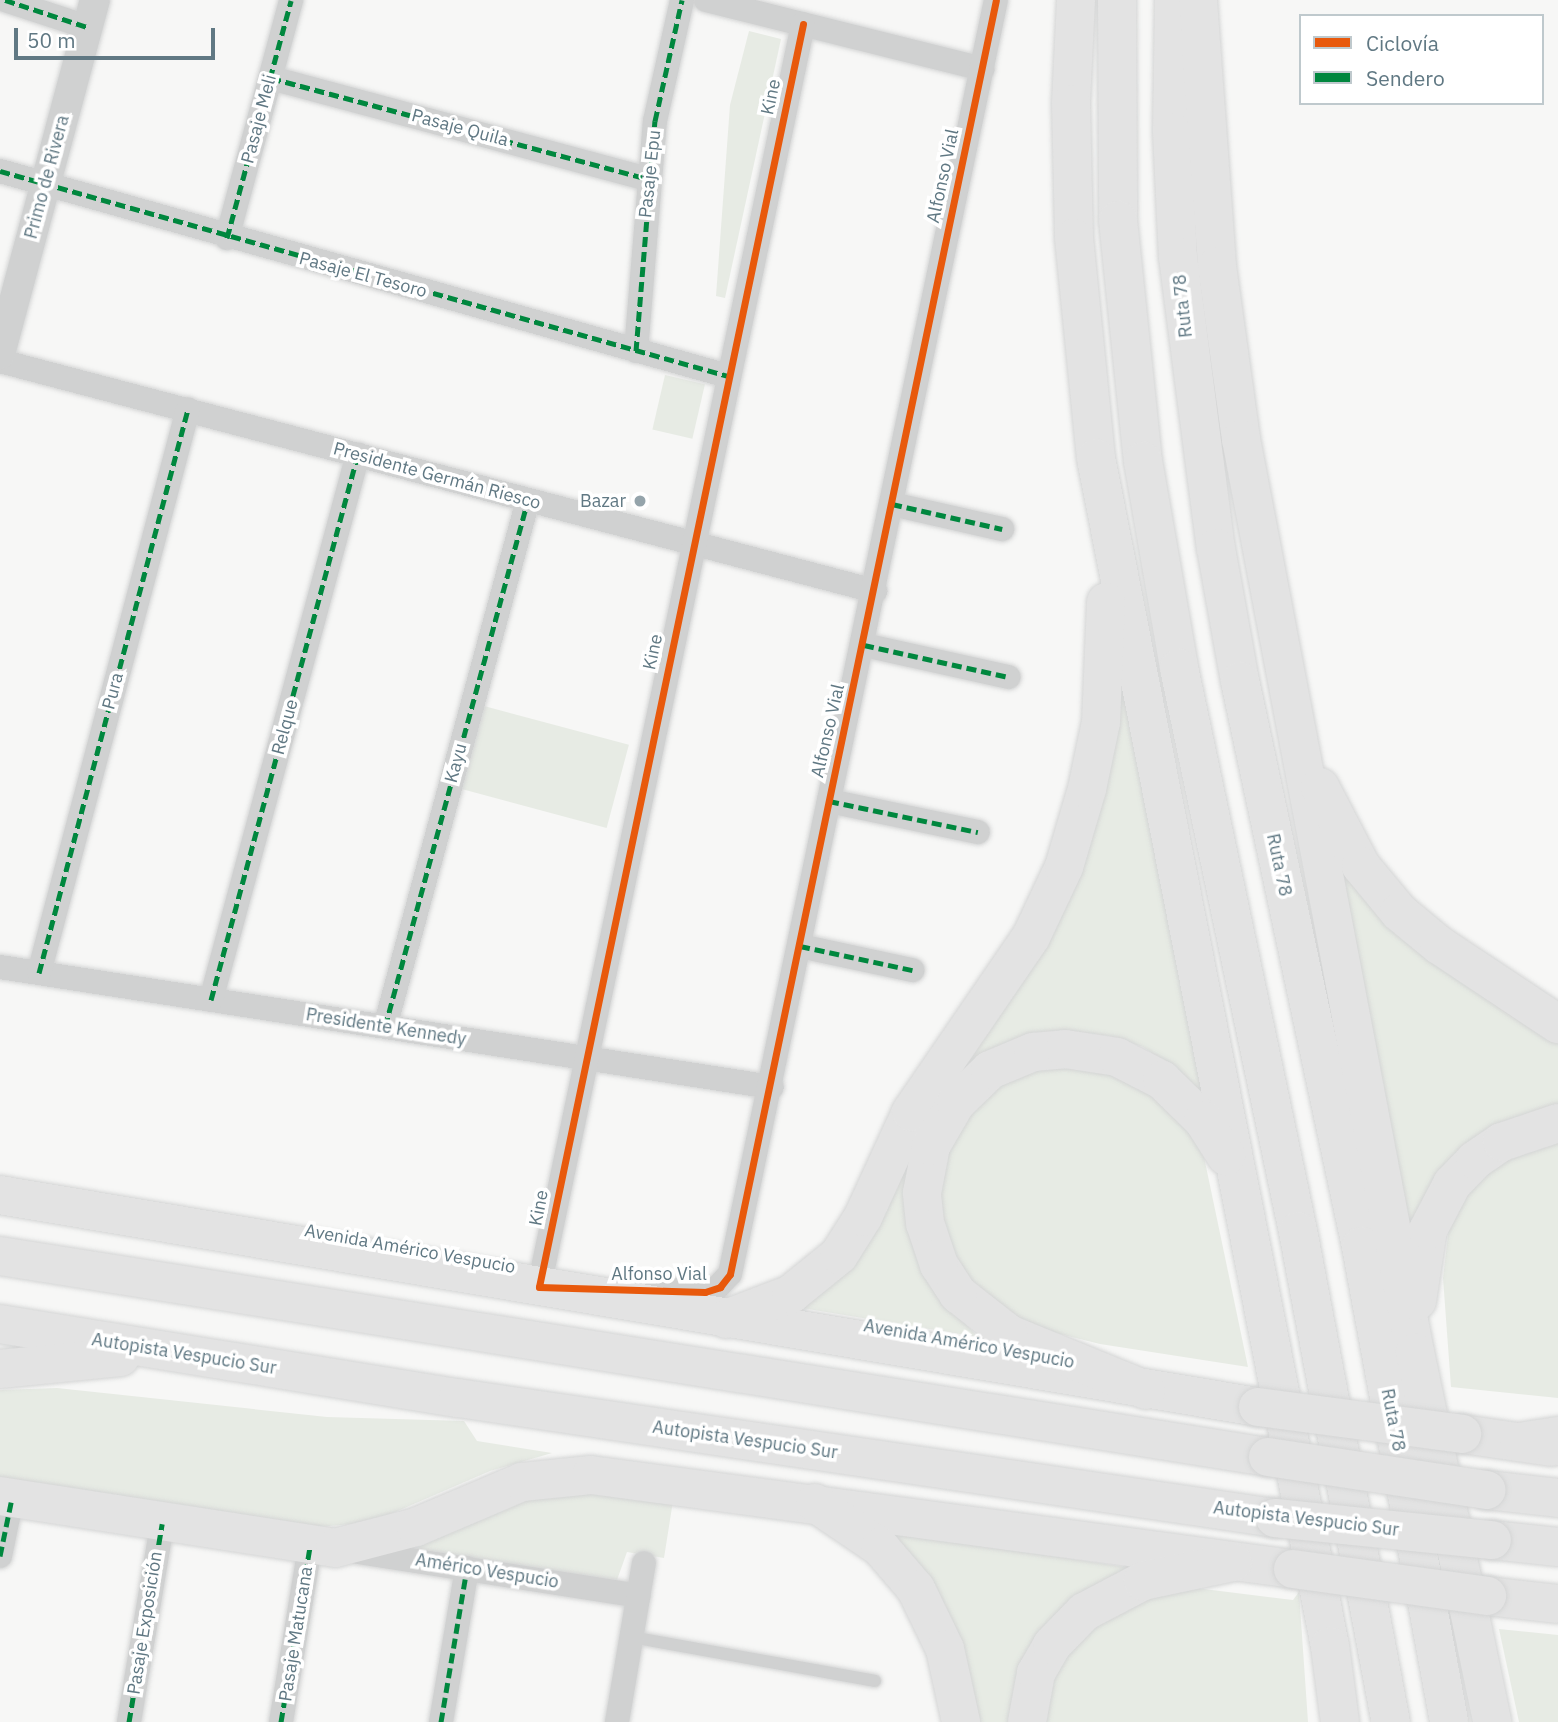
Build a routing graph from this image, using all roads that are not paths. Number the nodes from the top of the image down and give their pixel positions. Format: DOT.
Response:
graph roads {
  1 [pos="5,0"];
  2 [pos="291,0"];
  3 [pos="682,0"];
  4 [pos="706,0"];
  5 [pos="996,0"];
  6 [pos="1076,0"];
  7 [pos="1117,0"];
  8 [pos="1174,0"];
  9 [pos="1198,0"];
  10 [pos="91,14"];
  11 [pos="803,24"];
  12 [pos="983,69"];
  13 [pos="271,78"];
  14 [pos="0,171"];
  15 [pos="649,179"];
  16 [pos="46,184"];
  17 [pos="227,238"];
  18 [pos="636,351"];
  19 [pos="0,354"];
  20 [pos="0,361"];
  21 [pos="728,376"];
  22 [pos="188,409"];
  23 [pos="358,454"];
  24 [pos="528,500"];
  25 [pos="892,504"];
  26 [pos="1108,527"];
  27 [pos="1002,529"];
  28 [pos="693,545"];
  29 [pos="875,591"];
  30 [pos="864,645"];
  31 [pos="1008,677"];
  32 [pos="1295,727"];
  33 [pos="829,801"];
  34 [pos="978,832"];
  35 [pos="800,946"];
  36 [pos="0,967"];
  37 [pos="912,970"];
  38 [pos="39,973"];
  39 [pos="211,1000"];
  40 [pos="1558,1024"];
  41 [pos="385,1027"];
  42 [pos="585,1058"];
  43 [pos="772,1087"];
  44 [pos="1558,1122"];
  45 [pos="1236,1178"];
  46 [pos="0,1195"];
  47 [pos="0,1234"];
  48 [pos="0,1256"];
  49 [pos="148,1279"];
  50 [pos="539,1287"];
  51 [pos="726,1319"];
  52 [pos="0,1324"];
  53 [pos="1415,1352"];
  54 [pos="194,1355"];
  55 [pos="0,1369"];
  56 [pos="1146,1390"];
  57 [pos="1558,1436"];
  58 [pos="1519,1442"];
  59 [pos="1558,1447"];
  60 [pos="6,1497"];
  61 [pos="1558,1498"];
  62 [pos="815,1503"];
  63 [pos="162,1524"];
  64 [pos="322,1547"];
  65 [pos="1558,1547"];
  66 [pos="0,1556"];
  67 [pos="1233,1562"];
  68 [pos="644,1563"];
  69 [pos="467,1567"];
  70 [pos="638,1596"];
  71 [pos="1558,1604"];
  72 [pos="632,1636"];
  73 [pos="1330,1646"];
  74 [pos="875,1681"];
  75 [pos="129,1722"];
  76 [pos="281,1722"];
  77 [pos="441,1722"];
  78 [pos="617,1722"];
  79 [pos="961,1722"];
  80 [pos="1027,1722"];
  81 [pos="1326,1722"];
  82 [pos="1340,1722"];
  83 [pos="1391,1722"];
  84 [pos="1449,1722"];
  85 [pos="1492,1722"];
  1 -- 10 [label="street"];
  2 -- 13 [label="street, Pasaje Meli"];
  3 -- 15 [label="street, Pasaje Epu"];
  4 -- 11 [label="street"];
  5 -- 12 [label="street, Alfonso Vial"];
  6 -- 26 [label="main road"];
  7 -- 83 [label="main road"];
  8 -- 84 [label="main road, Ruta 78"];
  9 -- 32 [label="main road"];
  10 -- 16 [label="street, Primo de Rivera"];
  11 -- 12 [label="street"];
  11 -- 21 [label="street, Kine"];
  12 -- 25 [label="street, Alfonso Vial"];
  13 -- 15 [label="street, Pasaje Quila"];
  13 -- 17 [label="street, Pasaje Meli"];
  14 -- 16 [label="street, Pasaje El Tesoro"];
  15 -- 18 [label="street, Pasaje Epu"];
  16 -- 17 [label="street, Pasaje El Tesoro"];
  16 -- 19 [label="street, Primo de Rivera"];
  17 -- 18 [label="street, Pasaje El Tesoro"];
  18 -- 21 [label="street, Pasaje El Tesoro"];
  20 -- 22 [label="street, Presidente Germán Riesco"];
  21 -- 28 [label="street, Kine"];
  22 -- 23 [label="street, Presidente Germán Riesco"];
  22 -- 38 [label="street, Pura"];
  23 -- 24 [label="street, Presidente Germán Riesco"];
  23 -- 39 [label="street, Relque"];
  24 -- 28 [label="street, Presidente Germán Riesco"];
  24 -- 41 [label="street, Kayu"];
  25 -- 27 [label="street"];
  25 -- 29 [label="street, Alfonso Vial"];
  26 -- 45 [label="main road"];
  26 -- 51 [label="main road"];
  28 -- 29 [label="street, Presidente Germán Riesco"];
  28 -- 42 [label="street, Kine"];
  29 -- 30 [label="street, Alfonso Vial"];
  30 -- 31 [label="street"];
  30 -- 33 [label="street, Alfonso Vial"];
  32 -- 40 [label="main road"];
  32 -- 53 [label="main road"];
  33 -- 34 [label="street"];
  33 -- 35 [label="street, Alfonso Vial"];
  35 -- 37 [label="street"];
  35 -- 43 [label="street, Alfonso Vial"];
  36 -- 38 [label="street, Presidente Kennedy"];
  38 -- 39 [label="street, Presidente Kennedy"];
  39 -- 41 [label="street, Presidente Kennedy"];
  41 -- 42 [label="street, Presidente Kennedy"];
  42 -- 43 [label="street, Presidente Kennedy"];
  42 -- 50 [label="street, Kine"];
  43 -- 50 [label="street, Alfonso Vial"];
  44 -- 53 [label="main road"];
  45 -- 56 [label="main road"];
  45 -- 73 [label="main road"];
  46 -- 50 [label="main road, Avenida Américo Vespucio"];
  47 -- 49 [label="main road"];
  48 -- 49 [label="main road"];
  49 -- 61 [label="main road, bridge"];
  50 -- 51 [label="main road, Avenida Américo Vespucio"];
  51 -- 56 [label="main road, Avenida Américo Vespucio"];
  52 -- 54 [label="main road, Autopista Vespucio Sur"];
  53 -- 85 [label="main road"];
  54 -- 55 [label="main road"];
  54 -- 65 [label="main road, Autopista Vespucio Sur, bridge"];
  56 -- 58 [label="main road, Avenida Américo Vespucio, bridge"];
  57 -- 58 [label="main road"];
  58 -- 59 [label="main road, Avenida Américo Vespucio"];
  60 -- 63 [label="main road"];
  60 -- 66 [label="street"];
  62 -- 64 [label="main road"];
  62 -- 67 [label="main road"];
  62 -- 79 [label="main road"];
  63 -- 64 [label="main road"];
  63 -- 75 [label="street, Pasaje Exposición"];
  64 -- 69 [label="street, Américo Vespucio"];
  64 -- 76 [label="street, Pasaje Matucana"];
  67 -- 71 [label="main road, bridge"];
  67 -- 80 [label="main road"];
  68 -- 70 [label="street"];
  69 -- 70 [label="street, Américo Vespucio"];
  69 -- 77 [label="street"];
  70 -- 72 [label="street"];
  72 -- 74 [label="lane"];
  72 -- 78 [label="street"];
  73 -- 81 [label="main road"];
  73 -- 82 [label="main road"];
}
